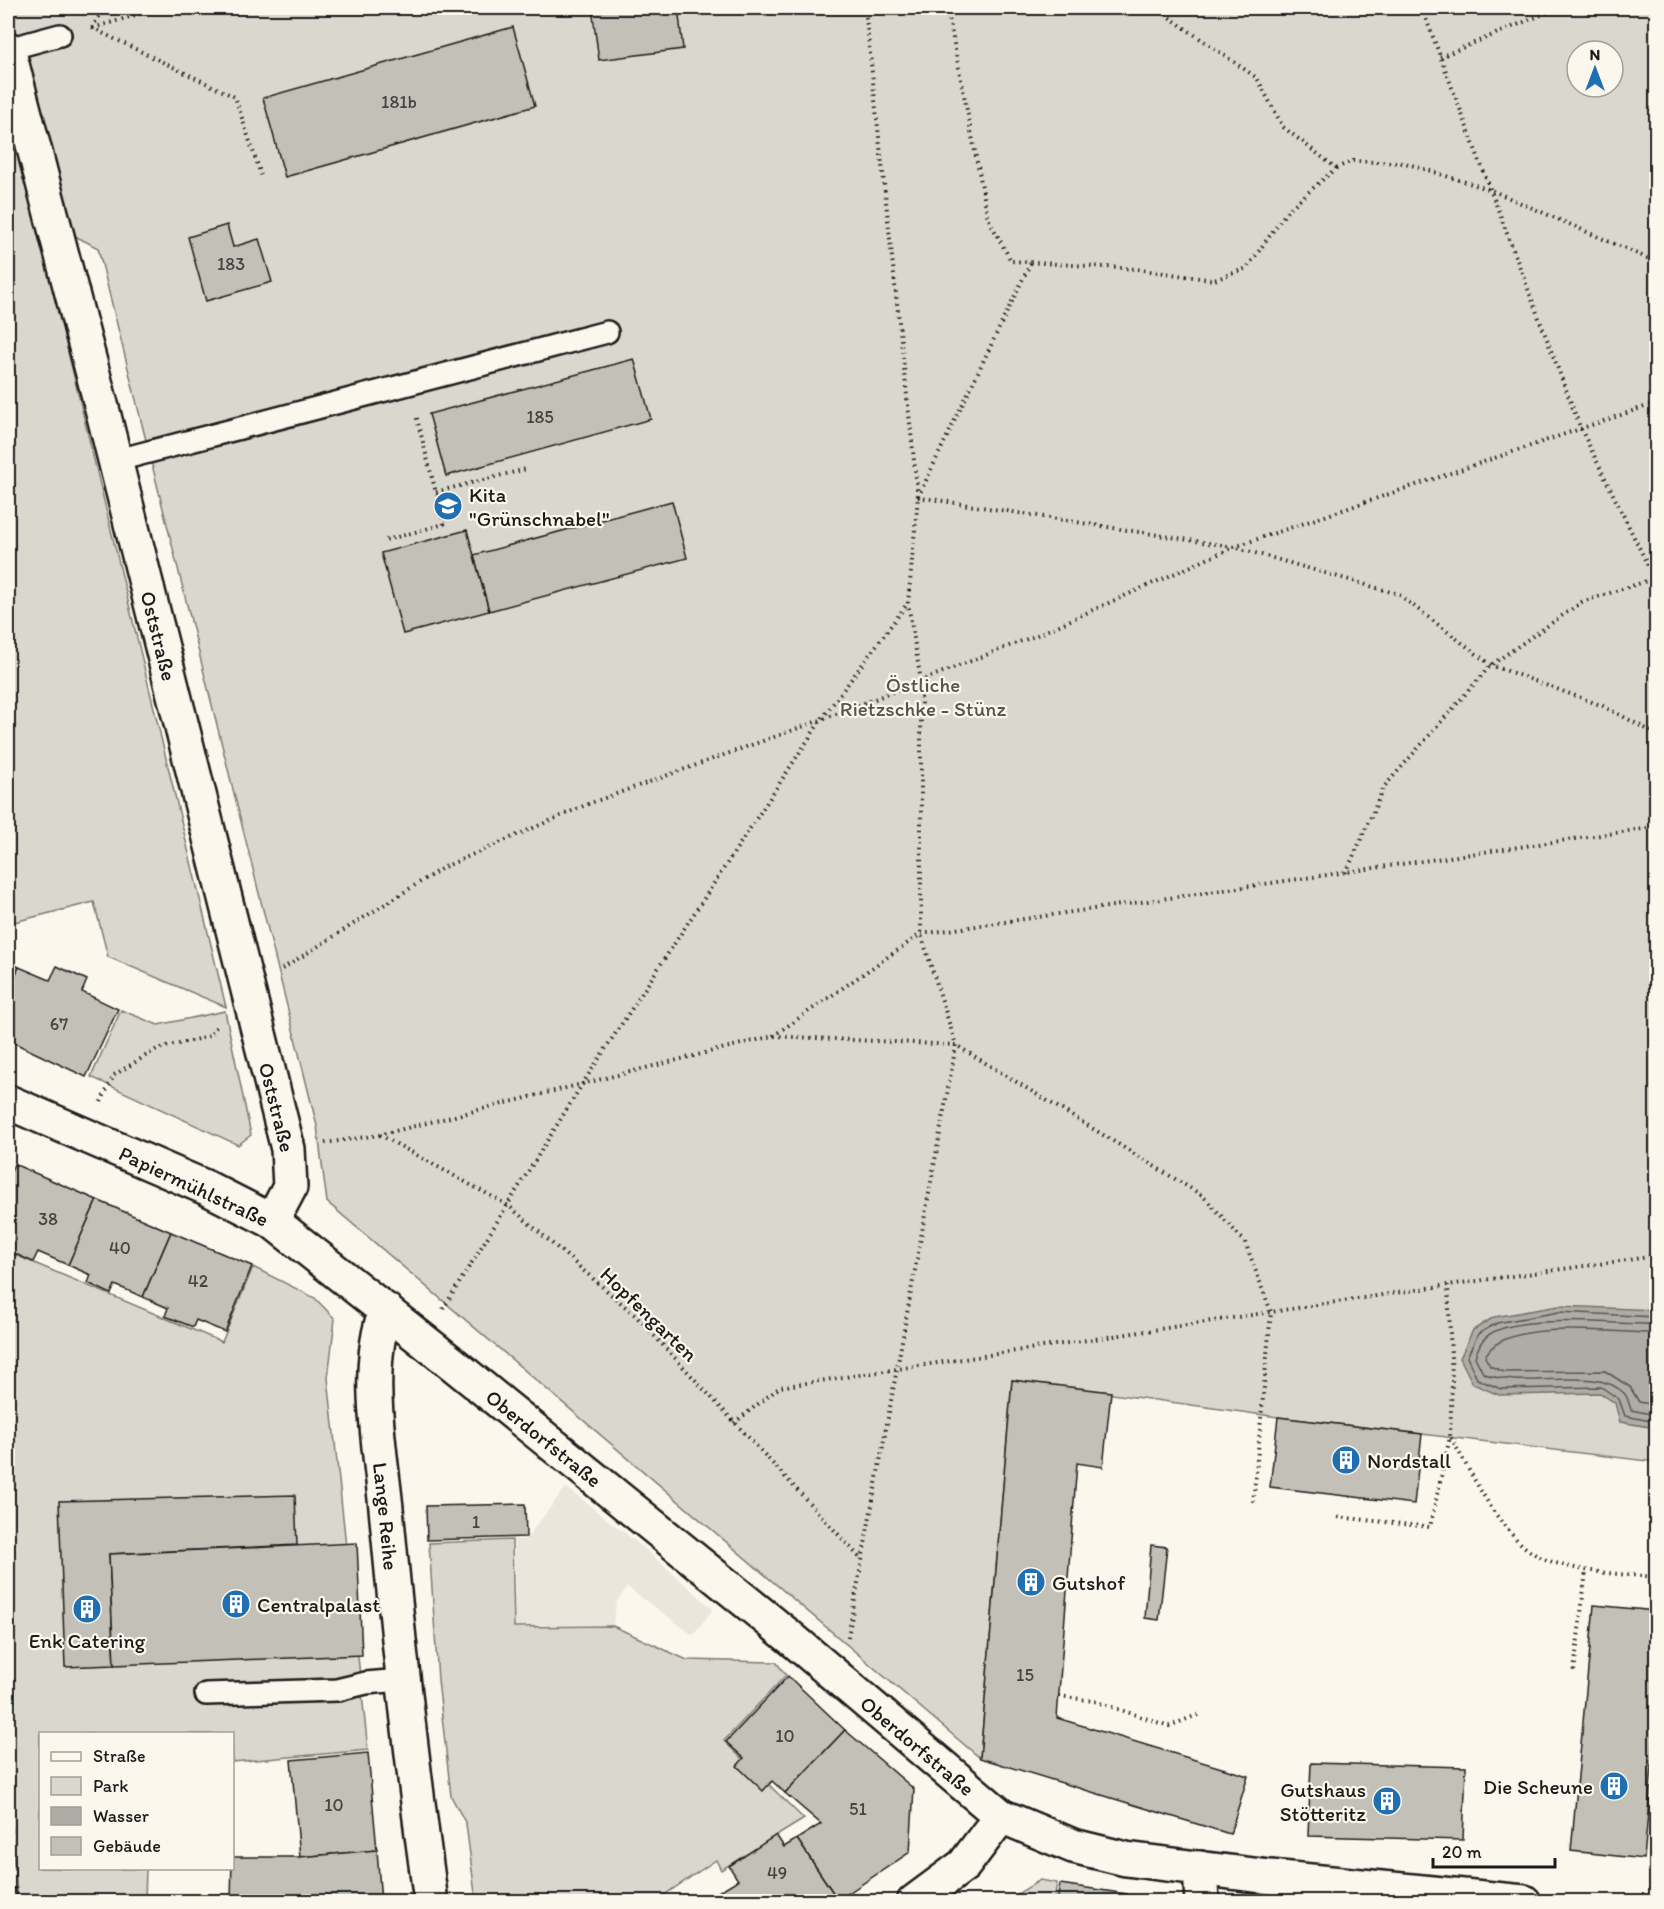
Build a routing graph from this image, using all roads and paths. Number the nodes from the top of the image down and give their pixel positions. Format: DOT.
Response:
graph roads {
  1 [pos="104,8"];
  2 [pos="159,8"];
  3 [pos="865,8"];
  4 [pos="947,8"];
  5 [pos="1156,8"];
  6 [pos="1422,8"];
  7 [pos="1558,8"];
  8 [pos="92,28"];
  9 [pos="60,35"];
  10 [pos="8,49"];
  11 [pos="1440,57"];
  12 [pos="1335,168"];
  13 [pos="261,175"];
  14 [pos="1491,190"];
  15 [pos="1031,262"];
  16 [pos="1656,262"];
  17 [pos="607,332"];
  18 [pos="408,385"];
  19 [pos="1656,403"];
  20 [pos="1580,427"];
  21 [pos="114,461"];
  22 [pos="526,469"];
  23 [pos="436,492"];
  24 [pos="918,497"];
  25 [pos="386,540"];
  26 [pos="1234,547"];
  27 [pos="1656,579"];
  28 [pos="908,603"];
  29 [pos="1491,665"];
  30 [pos="921,681"];
  31 [pos="821,720"];
  32 [pos="1656,734"];
  33 [pos="1656,827"];
  34 [pos="1346,873"];
  35 [pos="921,934"];
  36 [pos="278,972"];
  37 [pos="224,1017"];
  38 [pos="773,1036"];
  39 [pos="956,1045"];
  40 [pos="582,1083"];
  41 [pos="8,1102"];
  42 [pos="84,1135"];
  43 [pos="380,1135"];
  44 [pos="288,1149"];
  45 [pos="509,1206"];
  46 [pos="272,1221"];
  47 [pos="1656,1256"];
  48 [pos="1448,1285"];
  49 [pos="386,1310"];
  50 [pos="1270,1312"];
  51 [pos="423,1340"];
  52 [pos="897,1368"];
  53 [pos="734,1423"];
  54 [pos="1450,1437"];
  55 [pos="1253,1504"];
  56 [pos="1338,1516"];
  57 [pos="861,1560"];
  58 [pos="1586,1571"];
  59 [pos="1656,1577"];
  60 [pos="1574,1671"];
  61 [pos="840,1679"];
  62 [pos="401,1680"];
  63 [pos="206,1694"];
  64 [pos="1059,1696"];
  65 [pos="1200,1714"];
  66 [pos="1001,1816"];
  67 [pos="1200,1868"];
  68 [pos="431,1902"];
  69 [pos="914,1902"];
  70 [pos="1202,1902"];
  71 [pos="1524,1902"];
  1 -- 8 [label="path"];
  2 -- 8 [label="path"];
  3 -- 24 [label="path"];
  4 -- 15 [label="path"];
  5 -- 12 [label="path"];
  6 -- 11 [label="path"];
  7 -- 11 [label="path"];
  8 -- 13 [label="path"];
  9 -- 10 [label="lane"];
  10 -- 21 [label="street, Oststraße"];
  11 -- 14 [label="path"];
  12 -- 14 [label="path"];
  12 -- 15 [label="path"];
  14 -- 16 [label="path"];
  14 -- 20 [label="path"];
  15 -- 24 [label="path"];
  17 -- 18 [label="lane"];
  18 -- 21 [label="lane"];
  18 -- 23 [label="path"];
  19 -- 20 [label="path"];
  20 -- 26 [label="path"];
  20 -- 27 [label="path"];
  21 -- 44 [label="street, Oststraße"];
  22 -- 23 [label="path"];
  23 -- 25 [label="path"];
  24 -- 26 [label="path"];
  24 -- 28 [label="path"];
  26 -- 29 [label="path"];
  26 -- 30 [label="path"];
  27 -- 29 [label="path"];
  28 -- 30 [label="path"];
  28 -- 31 [label="path"];
  29 -- 32 [label="path"];
  29 -- 34 [label="path"];
  30 -- 31 [label="path"];
  30 -- 35 [label="path"];
  31 -- 36 [label="path"];
  31 -- 40 [label="path"];
  33 -- 34 [label="path"];
  34 -- 35 [label="path"];
  35 -- 38 [label="path"];
  35 -- 39 [label="path"];
  37 -- 42 [label="path"];
  38 -- 39 [label="path"];
  38 -- 40 [label="path"];
  39 -- 50 [label="path"];
  39 -- 52 [label="path"];
  40 -- 43 [label="path"];
  40 -- 45 [label="path"];
  41 -- 42 [label="street, Papiermühlstraße"];
  42 -- 46 [label="street, Papiermühlstraße"];
  43 -- 44 [label="path"];
  43 -- 45 [label="path, Hopfengarten"];
  44 -- 46 [label="street, Oststraße"];
  45 -- 51 [label="path"];
  45 -- 53 [label="path, Hopfengarten"];
  46 -- 49 [label="street, Papiermühlstraße"];
  47 -- 48 [label="path"];
  48 -- 50 [label="path"];
  48 -- 54 [label="path"];
  49 -- 51 [label="street, Papiermühlstraße"];
  49 -- 62 [label="street, Lange Reihe"];
  50 -- 52 [label="path"];
  50 -- 55 [label="path"];
  51 -- 61 [label="street, Oberdorfstraße"];
  52 -- 53 [label="path"];
  52 -- 57 [label="path"];
  53 -- 57 [label="path, Hopfengarten"];
  54 -- 56 [label="path"];
  54 -- 58 [label="path"];
  57 -- 61 [label="path"];
  58 -- 59 [label="path"];
  58 -- 60 [label="path"];
  61 -- 66 [label="street, Oberdorfstraße"];
  62 -- 63 [label="lane"];
  62 -- 68 [label="street, Lange Reihe"];
  64 -- 65 [label="path"];
  66 -- 67 [label="street, Oberdorfstraße"];
  66 -- 69 [label="street"];
  67 -- 70 [label="street"];
  67 -- 71 [label="street, Oberdorfstraße"];
}
